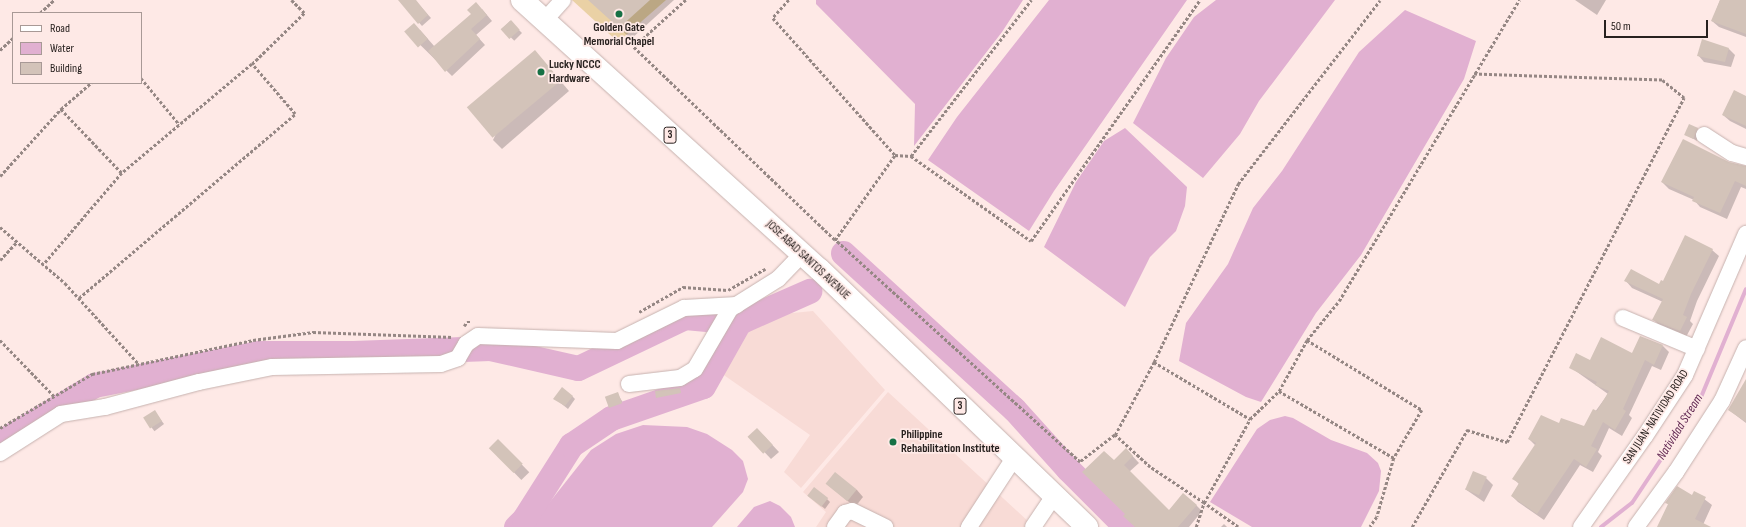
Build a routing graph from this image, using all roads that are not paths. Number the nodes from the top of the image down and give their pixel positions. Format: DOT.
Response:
graph roads {
  1 [pos="564,0"];
  2 [pos="535,7"];
  3 [pos="1704,135"];
  4 [pos="1746,157"];
  5 [pos="1744,241"];
  6 [pos="802,254"];
  7 [pos="734,307"];
  8 [pos="1623,318"];
  9 [pos="1746,348"];
  10 [pos="1697,350"];
  11 [pos="630,384"];
  12 [pos="0,453"];
  13 [pos="1014,458"];
  14 [pos="1054,496"];
  15 [pos="835,527"];
  16 [pos="885,527"];
  17 [pos="969,527"];
  18 [pos="1033,527"];
  19 [pos="1087,527"];
  20 [pos="1581,527"];
  21 [pos="1636,527"];
  1 -- 2 [label="street"];
  2 -- 6 [label="highway, JOSE ABAD SANTOS AVENUE / 3"];
  3 -- 4 [label="street"];
  5 -- 10 [label="street, SAN JUAN-NATIVIDAD ROAD"];
  6 -- 7 [label="street"];
  6 -- 13 [label="highway, JOSE ABAD SANTOS AVENUE / 3"];
  7 -- 11 [label="street"];
  7 -- 12 [label="street"];
  8 -- 10 [label="street"];
  9 -- 21 [label="street"];
  10 -- 20 [label="street, SAN JUAN-NATIVIDAD ROAD"];
  13 -- 14 [label="highway, JOSE ABAD SANTOS AVENUE / 3"];
  13 -- 17 [label="street"];
  14 -- 18 [label="street"];
  14 -- 19 [label="highway, JOSE ABAD SANTOS AVENUE / 3"];
  15 -- 16 [label="street"];
}
